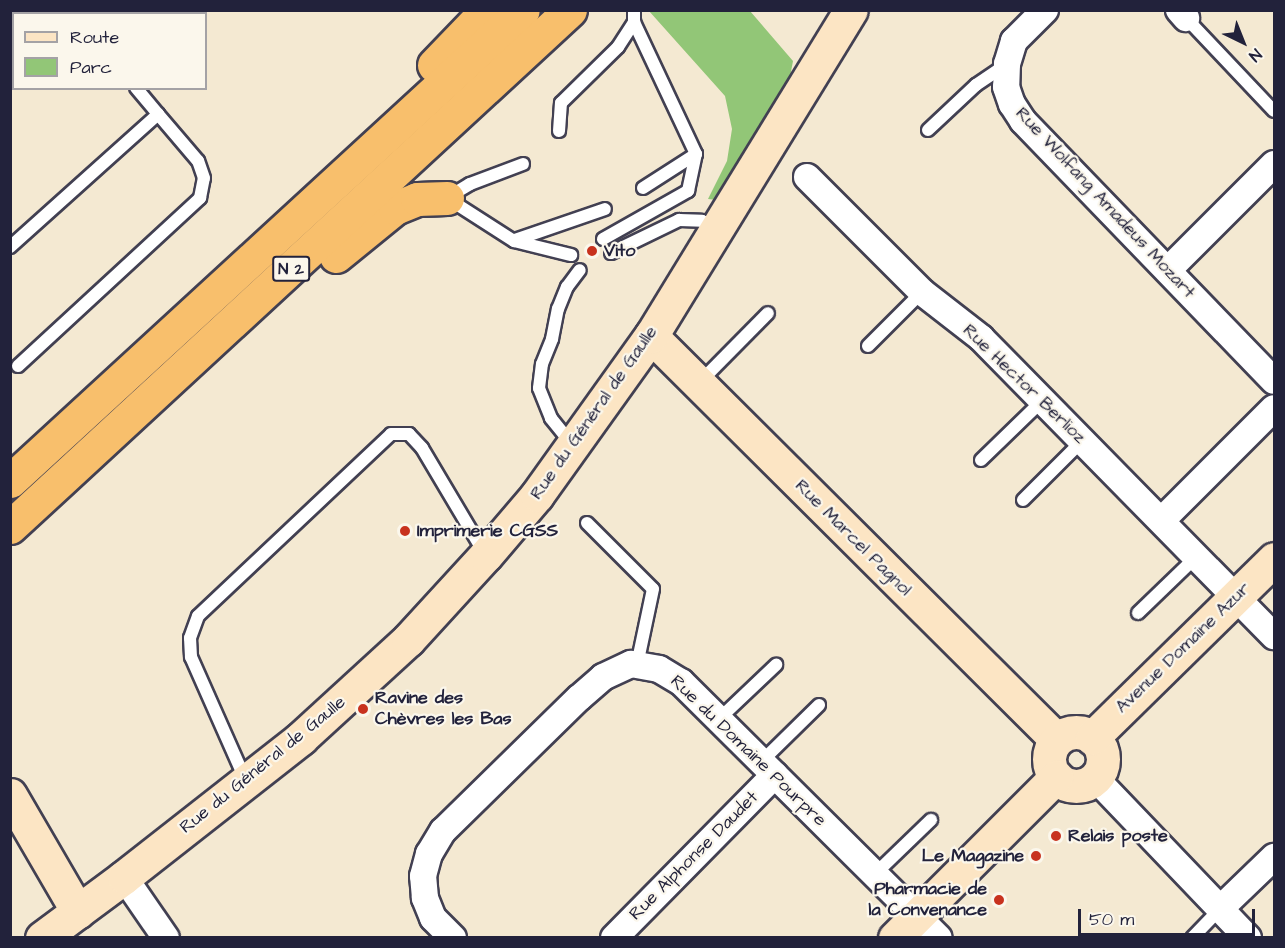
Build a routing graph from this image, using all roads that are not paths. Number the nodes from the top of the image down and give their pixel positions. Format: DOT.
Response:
graph roads {
  1 [pos="487,10"];
  2 [pos="523,10"];
  3 [pos="570,10"];
  4 [pos="851,10"];
  5 [pos="1045,10"];
  6 [pos="1183,14"];
  7 [pos="634,16"];
  8 [pos="1006,64"];
  9 [pos="138,90"];
  10 [pos="1275,111"];
  11 [pos="158,114"];
  12 [pos="928,130"];
  13 [pos="559,131"];
  14 [pos="696,154"];
  15 [pos="523,164"];
  16 [pos="1275,164"];
  17 [pos="807,177"];
  18 [pos="643,188"];
  19 [pos="447,198"];
  20 [pos="605,208"];
  21 [pos="717,230"];
  22 [pos="603,238"];
  23 [pos="514,240"];
  24 [pos="10,247"];
  25 [pos="264,250"];
  26 [pos="610,253"];
  27 [pos="571,255"];
  28 [pos="580,270"];
  29 [pos="1168,270"];
  30 [pos="922,292"];
  31 [pos="246,310"];
  32 [pos="768,313"];
  33 [pos="651,336"];
  34 [pos="868,346"];
  35 [pos="18,366"];
  36 [pos="1275,381"];
  37 [pos="699,384"];
  38 [pos="1043,400"];
  39 [pos="1275,408"];
  40 [pos="1083,440"];
  41 [pos="574,446"];
  42 [pos="981,460"];
  43 [pos="10,481"];
  44 [pos="1023,500"];
  45 [pos="1162,520"];
  46 [pos="587,523"];
  47 [pos="10,527"];
  48 [pos="486,555"];
  49 [pos="1197,556"];
  50 [pos="1275,559"];
  51 [pos="1236,598"];
  52 [pos="1137,613"];
  53 [pos="1275,636"];
  54 [pos="638,665"];
  55 [pos="776,665"];
  56 [pos="819,705"];
  57 [pos="719,719"];
  58 [pos="1092,738"];
  59 [pos="1056,739"];
  60 [pos="768,768"];
  61 [pos="1056,777"];
  62 [pos="1096,779"];
  63 [pos="247,782"];
  64 [pos="10,795"];
  65 [pos="931,820"];
  66 [pos="1275,856"];
  67 [pos="875,874"];
  68 [pos="124,877"];
  69 [pos="1221,908"];
  70 [pos="78,912"];
  71 [pos="918,930"];
  72 [pos="42,938"];
  73 [pos="166,938"];
  74 [pos="453,938"];
  75 [pos="614,938"];
  76 [pos="1192,938"];
  77 [pos="1248,938"];
  1 -- 25 [label="highway"];
  2 -- 25 [label="highway, N 2"];
  3 -- 31 [label="highway, N 2"];
  4 -- 21 [label="street, Rue du Général de Gaulle"];
  5 -- 8 [label="street, Rue Wolfang Amadeus Mozart"];
  6 -- 10 [label="lane"];
  7 -- 13 [label="lane"];
  7 -- 14 [label="lane"];
  8 -- 12 [label="lane"];
  8 -- 29 [label="street, Rue Wolfang Amadeus Mozart"];
  9 -- 11 [label="lane"];
  11 -- 24 [label="lane"];
  11 -- 35 [label="lane"];
  14 -- 18 [label="lane"];
  14 -- 22 [label="lane"];
  15 -- 19 [label="lane"];
  16 -- 29 [label="street"];
  17 -- 30 [label="street, Rue Hector Berlioz"];
  19 -- 23 [label="lane"];
  19 -- 31 [label="highway"];
  20 -- 23 [label="lane"];
  21 -- 26 [label="lane"];
  21 -- 33 [label="street, Rue du Général de Gaulle"];
  23 -- 27 [label="lane"];
  25 -- 43 [label="highway, N 2"];
  28 -- 41 [label="lane"];
  29 -- 36 [label="street, Rue Wolfang Amadeus Mozart"];
  30 -- 34 [label="lane"];
  30 -- 38 [label="street, Rue Hector Berlioz"];
  31 -- 47 [label="highway, N 2"];
  32 -- 37 [label="lane"];
  33 -- 37 [label="street, Rue Marcel Pagnol"];
  33 -- 41 [label="street, Rue du Général de Gaulle"];
  37 -- 59 [label="street, Rue Marcel Pagnol"];
  38 -- 40 [label="street, Rue Hector Berlioz"];
  38 -- 42 [label="lane"];
  39 -- 45 [label="street"];
  40 -- 44 [label="lane"];
  40 -- 45 [label="street, Rue Hector Berlioz"];
  41 -- 48 [label="street, Rue du Général de Gaulle"];
  45 -- 49 [label="street, Rue Hector Berlioz"];
  46 -- 54 [label="lane"];
  48 -- 63 [label="street, Rue du Général de Gaulle"];
  48 -- 63 [label="lane"];
  49 -- 51 [label="street, Rue Hector Berlioz"];
  49 -- 52 [label="lane"];
  50 -- 51 [label="street, Avenue Domaine Azur"];
  51 -- 53 [label="street, Rue Hector Berlioz"];
  51 -- 58 [label="street, Avenue Domaine Azur"];
  54 -- 57 [label="street, Rue du Domaine Pourpre"];
  54 -- 74 [label="street"];
  55 -- 57 [label="lane"];
  56 -- 60 [label="lane"];
  57 -- 60 [label="street, Rue du Domaine Pourpre"];
  58 -- 59 [label="street"];
  58 -- 62 [label="street"];
  59 -- 61 [label="street"];
  60 -- 67 [label="street, Rue du Domaine Pourpre"];
  60 -- 75 [label="street, Rue Alphonse Daudet"];
  61 -- 62 [label="street"];
  61 -- 71 [label="street"];
  62 -- 69 [label="street"];
  63 -- 68 [label="street, Rue du Général de Gaulle"];
  64 -- 70 [label="street"];
  65 -- 67 [label="lane"];
  66 -- 69 [label="street"];
  67 -- 71 [label="street, Rue du Domaine Pourpre"];
  68 -- 70 [label="street, Rue du Général de Gaulle"];
  68 -- 73 [label="street"];
  69 -- 76 [label="lane"];
  69 -- 77 [label="street"];
  70 -- 72 [label="street, Rue du Général de Gaulle"];
}
